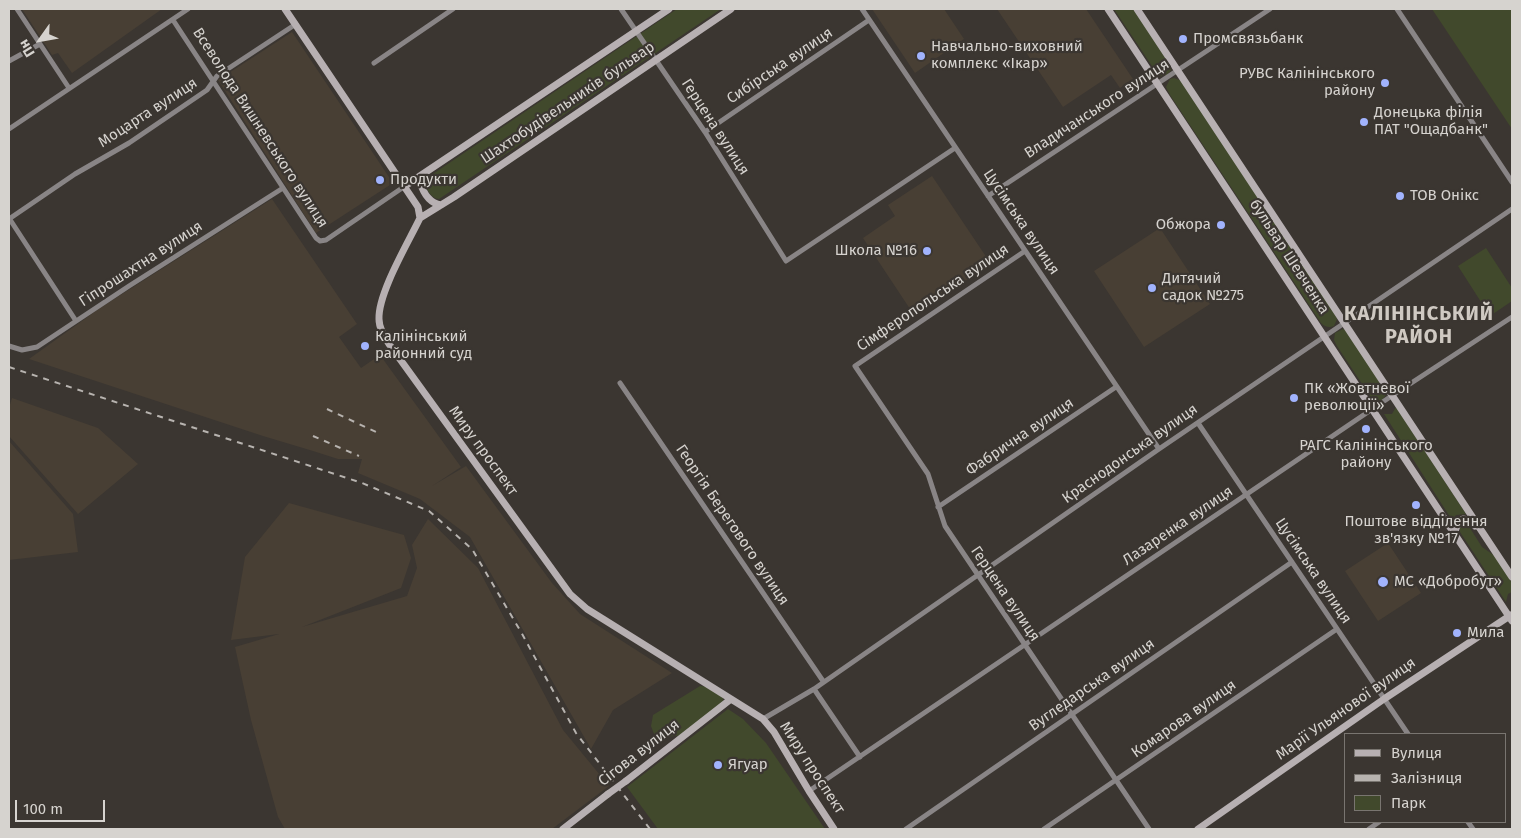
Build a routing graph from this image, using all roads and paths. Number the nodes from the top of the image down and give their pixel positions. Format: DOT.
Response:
graph roads {
  1 [pos="18,9"];
  2 [pos="188,9"];
  3 [pos="285,9"];
  4 [pos="453,9"];
  5 [pos="621,9"];
  6 [pos="669,9"];
  7 [pos="731,9"];
  8 [pos="862,9"];
  9 [pos="1108,9"];
  10 [pos="1137,9"];
  11 [pos="1270,9"];
  12 [pos="1397,9"];
  13 [pos="172,20"];
  14 [pos="870,20"];
  15 [pos="296,24"];
  16 [pos="636,31"];
  17 [pos="40,44"];
  18 [pos="656,60"];
  19 [pos="9,61"];
  20 [pos="374,63"];
  21 [pos="1178,70"];
  22 [pos="214,82"];
  23 [pos="1158,84"];
  24 [pos="69,88"];
  25 [pos="9,129"];
  26 [pos="704,132"];
  27 [pos="955,148"];
  28 [pos="421,176"];
  29 [pos="1512,182"];
  30 [pos="405,186"];
  31 [pos="283,188"];
  32 [pos="988,196"];
  33 [pos="440,205"];
  34 [pos="1512,209"];
  35 [pos="420,218"];
  36 [pos="9,219"];
  37 [pos="1025,251"];
  38 [pos="1512,317"];
  39 [pos="76,321"];
  40 [pos="1345,322"];
  41 [pos="1325,336"];
  42 [pos="9,346"];
  43 [pos="856,366"];
  44 [pos="620,382"];
  45 [pos="1116,387"];
  46 [pos="1393,395"];
  47 [pos="1372,409"];
  48 [pos="1198,423"];
  49 [pos="1159,449"];
  50 [pos="1246,495"];
  51 [pos="938,507"];
  52 [pos="1454,534"];
  53 [pos="1491,545"];
  54 [pos="1292,562"];
  55 [pos="977,575"];
  56 [pos="1512,577"];
  57 [pos="1511,617"];
  58 [pos="1336,629"];
  59 [pos="1024,645"];
  60 [pos="823,681"];
  61 [pos="814,688"];
  62 [pos="731,699"];
  63 [pos="1384,699"];
  64 [pos="1071,715"];
  65 [pos="763,719"];
  66 [pos="1407,733"];
  67 [pos="860,757"];
  68 [pos="1116,781"];
  69 [pos="809,791"];
  70 [pos="563,829"];
  71 [pos="834,829"];
  72 [pos="906,829"];
  73 [pos="1044,829"];
  74 [pos="1149,829"];
  75 [pos="1198,829"];
  1 -- 17 [label="street"];
  2 -- 13 [label="street"];
  3 -- 15 [label="main road"];
  4 -- 20 [label="street"];
  5 -- 16 [label="street, Герцена вулиця"];
  6 -- 16 [label="main road, Шахтобудівельників бульвар"];
  7 -- 18 [label="main road, Шахтобудівельників бульвар"];
  8 -- 14 [label="street, Цусімська вулиця"];
  9 -- 23 [label="main road, бульвар Шевченка"];
  10 -- 21 [label="main road, бульвар Шевченка"];
  11 -- 21 [label="street, Владичанського вулиця"];
  12 -- 29 [label="street"];
  13 -- 22 [label="street, Всеволода Вишневського вулиця"];
  13 -- 24 [label="street"];
  14 -- 26 [label="street, Сибірська вулиця"];
  14 -- 27 [label="street, Цусімська вулиця"];
  15 -- 22 [label="street, Моцарта вулиця"];
  15 -- 30 [label="main road"];
  16 -- 18 [label="street, Герцена вулиця"];
  16 -- 28 [label="main road, Шахтобудівельників бульвар"];
  17 -- 19 [label="street"];
  17 -- 24 [label="street"];
  18 -- 26 [label="street, Герцена вулиця"];
  18 -- 33 [label="main road, Шахтобудівельників бульвар"];
  21 -- 23 [label="street, Владичанського вулиця"];
  21 -- 40 [label="main road, бульвар Шевченка"];
  22 -- 31 [label="street, Всеволода Вишневського вулиця"];
  22 -- 36 [label="street, Моцарта вулиця"];
  23 -- 32 [label="street, Владичанського вулиця"];
  23 -- 41 [label="main road, бульвар Шевченка"];
  24 -- 25 [label="street"];
  26 -- 27 [label="street, Герцена вулиця"];
  27 -- 32 [label="street, Цусімська вулиця"];
  28 -- 30 [label="main road, Шахтобудівельників бульвар"];
  28 -- 33 [label="main road"];
  30 -- 31 [label="street, Всеволода Вишневського вулиця"];
  30 -- 35 [label="main road"];
  31 -- 39 [label="street, Гіпрошахтна вулиця"];
  32 -- 37 [label="street, Цусімська вулиця"];
  33 -- 35 [label="main road, Шахтобудівельників бульвар"];
  34 -- 40 [label="street, Краснодонська вулиця"];
  35 -- 62 [label="main road, Миру проспект"];
  36 -- 39 [label="street"];
  37 -- 43 [label="street, Сімферопольська вулиця"];
  37 -- 45 [label="street, Цусімська вулиця"];
  38 -- 46 [label="street, Лазаренка вулиця"];
  39 -- 42 [label="street, Гіпрошахтна вулиця"];
  40 -- 41 [label="street, Краснодонська вулиця"];
  40 -- 46 [label="main road, бульвар Шевченка"];
  41 -- 47 [label="main road, бульвар Шевченка"];
  41 -- 48 [label="street, Краснодонська вулиця"];
  43 -- 51 [label="street, Герцена вулиця"];
  44 -- 60 [label="street, Георгія Берегового вулиця"];
  45 -- 49 [label="street, Цусімська вулиця"];
  45 -- 51 [label="street, Фабрична вулиця"];
  46 -- 47 [label="street, Лазаренка вулиця"];
  46 -- 53 [label="main road, бульвар Шевченка"];
  47 -- 50 [label="street, Лазаренка вулиця"];
  47 -- 52 [label="main road, бульвар Шевченка"];
  48 -- 49 [label="street, Краснодонська вулиця"];
  48 -- 50 [label="street, Цусімська вулиця"];
  49 -- 55 [label="street, Краснодонська вулиця"];
  50 -- 54 [label="street, Цусімська вулиця"];
  50 -- 59 [label="street, Лазаренка вулиця"];
  51 -- 55 [label="street, Герцена вулиця"];
  52 -- 53 [label="main road"];
  52 -- 57 [label="main road, бульвар Шевченка"];
  53 -- 56 [label="main road, бульвар Шевченка"];
  54 -- 58 [label="street, Цусімська вулиця"];
  54 -- 64 [label="street, Вугледарська вулиця"];
  55 -- 59 [label="street, Герцена вулиця"];
  55 -- 60 [label="street, Краснодонська вулиця"];
  57 -- 63 [label="main road, Марії Ульянової вулиця"];
  58 -- 63 [label="street, Цусімська вулиця"];
  58 -- 68 [label="street, Комарова вулиця"];
  59 -- 64 [label="street, Герцена вулиця"];
  59 -- 67 [label="street, Лазаренка вулиця"];
  60 -- 61 [label="street, Краснодонська вулиця"];
  61 -- 65 [label="street, Краснодонська вулиця"];
  61 -- 67 [label="street"];
  62 -- 65 [label="main road, Миру проспект"];
  62 -- 70 [label="main road, Сігова вулиця, bridge"];
  63 -- 66 [label="street, Цусімська вулиця"];
  63 -- 75 [label="main road, Марії Ульянової вулиця"];
  64 -- 68 [label="street, Герцена вулиця"];
  64 -- 72 [label="street, Вугледарська вулиця"];
  65 -- 69 [label="main road, Миру проспект"];
  67 -- 69 [label="street, Лазаренка вулиця"];
  68 -- 73 [label="street, Комарова вулиця"];
  68 -- 74 [label="street, Герцена вулиця"];
  69 -- 71 [label="main road, Миру проспект"];
}
